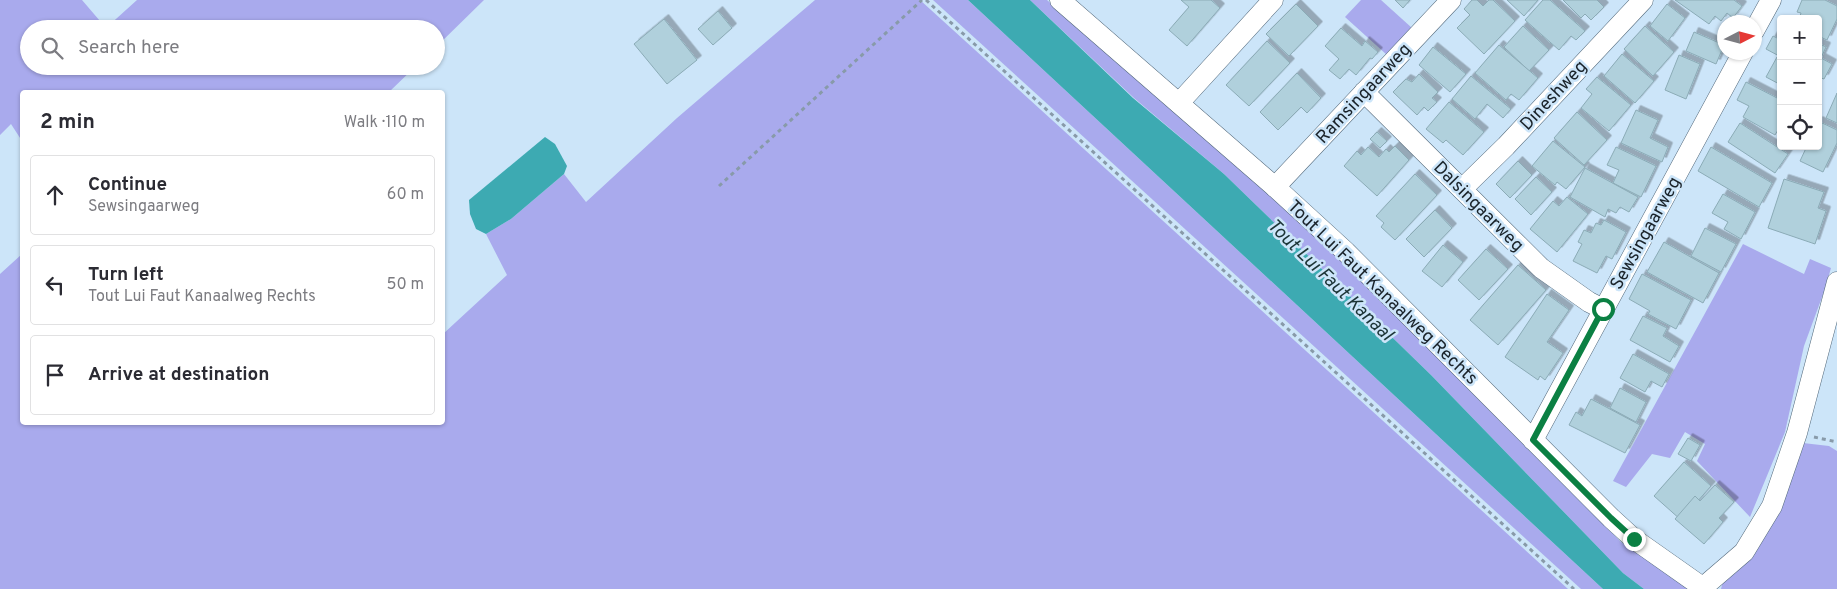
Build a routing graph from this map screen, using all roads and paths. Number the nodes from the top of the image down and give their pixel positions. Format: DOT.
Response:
graph roads {
  1 [pos="922,0"];
  2 [pos="926,0"];
  3 [pos="1274,0"];
  4 [pos="1451,0"];
  5 [pos="1643,0"];
  6 [pos="1771,0"];
  7 [pos="1068,2"];
  8 [pos="1762,16"];
  9 [pos="1739,60"];
  10 [pos="1364,92"];
  11 [pos="1179,103"];
  12 [pos="719,186"];
  13 [pos="1275,187"];
  14 [pos="1462,189"];
  15 [pos="1837,282"];
  16 [pos="1603,309"];
  17 [pos="1533,440"];
  18 [pos="1703,588"];
  19 [pos="1574,589"];
  1 -- 12 [label="path"];
  2 -- 19 [label="path"];
  3 -- 11 [label="street"];
  4 -- 10 [label="street, Ramsingaarweg"];
  5 -- 14 [label="street, Dineshweg"];
  6 -- 8 [label="street"];
  7 -- 11 [label="street, Tout Lui Faut Kanaalweg Rechts"];
  9 -- 16 [label="street, Sewsingaarweg"];
  10 -- 13 [label="street, Ramsingaarweg"];
  10 -- 14 [label="street, Dalsingaarweg"];
  11 -- 13 [label="street, Tout Lui Faut Kanaalweg Rechts"];
  13 -- 17 [label="street, Tout Lui Faut Kanaalweg Rechts"];
  14 -- 16 [label="street, Dalsingaarweg"];
  15 -- 18 [label="street"];
  16 -- 17 [label="street, Sewsingaarweg"];
  17 -- 18 [label="street, Tout Lui Faut Kanaalweg Rechts"];
}
